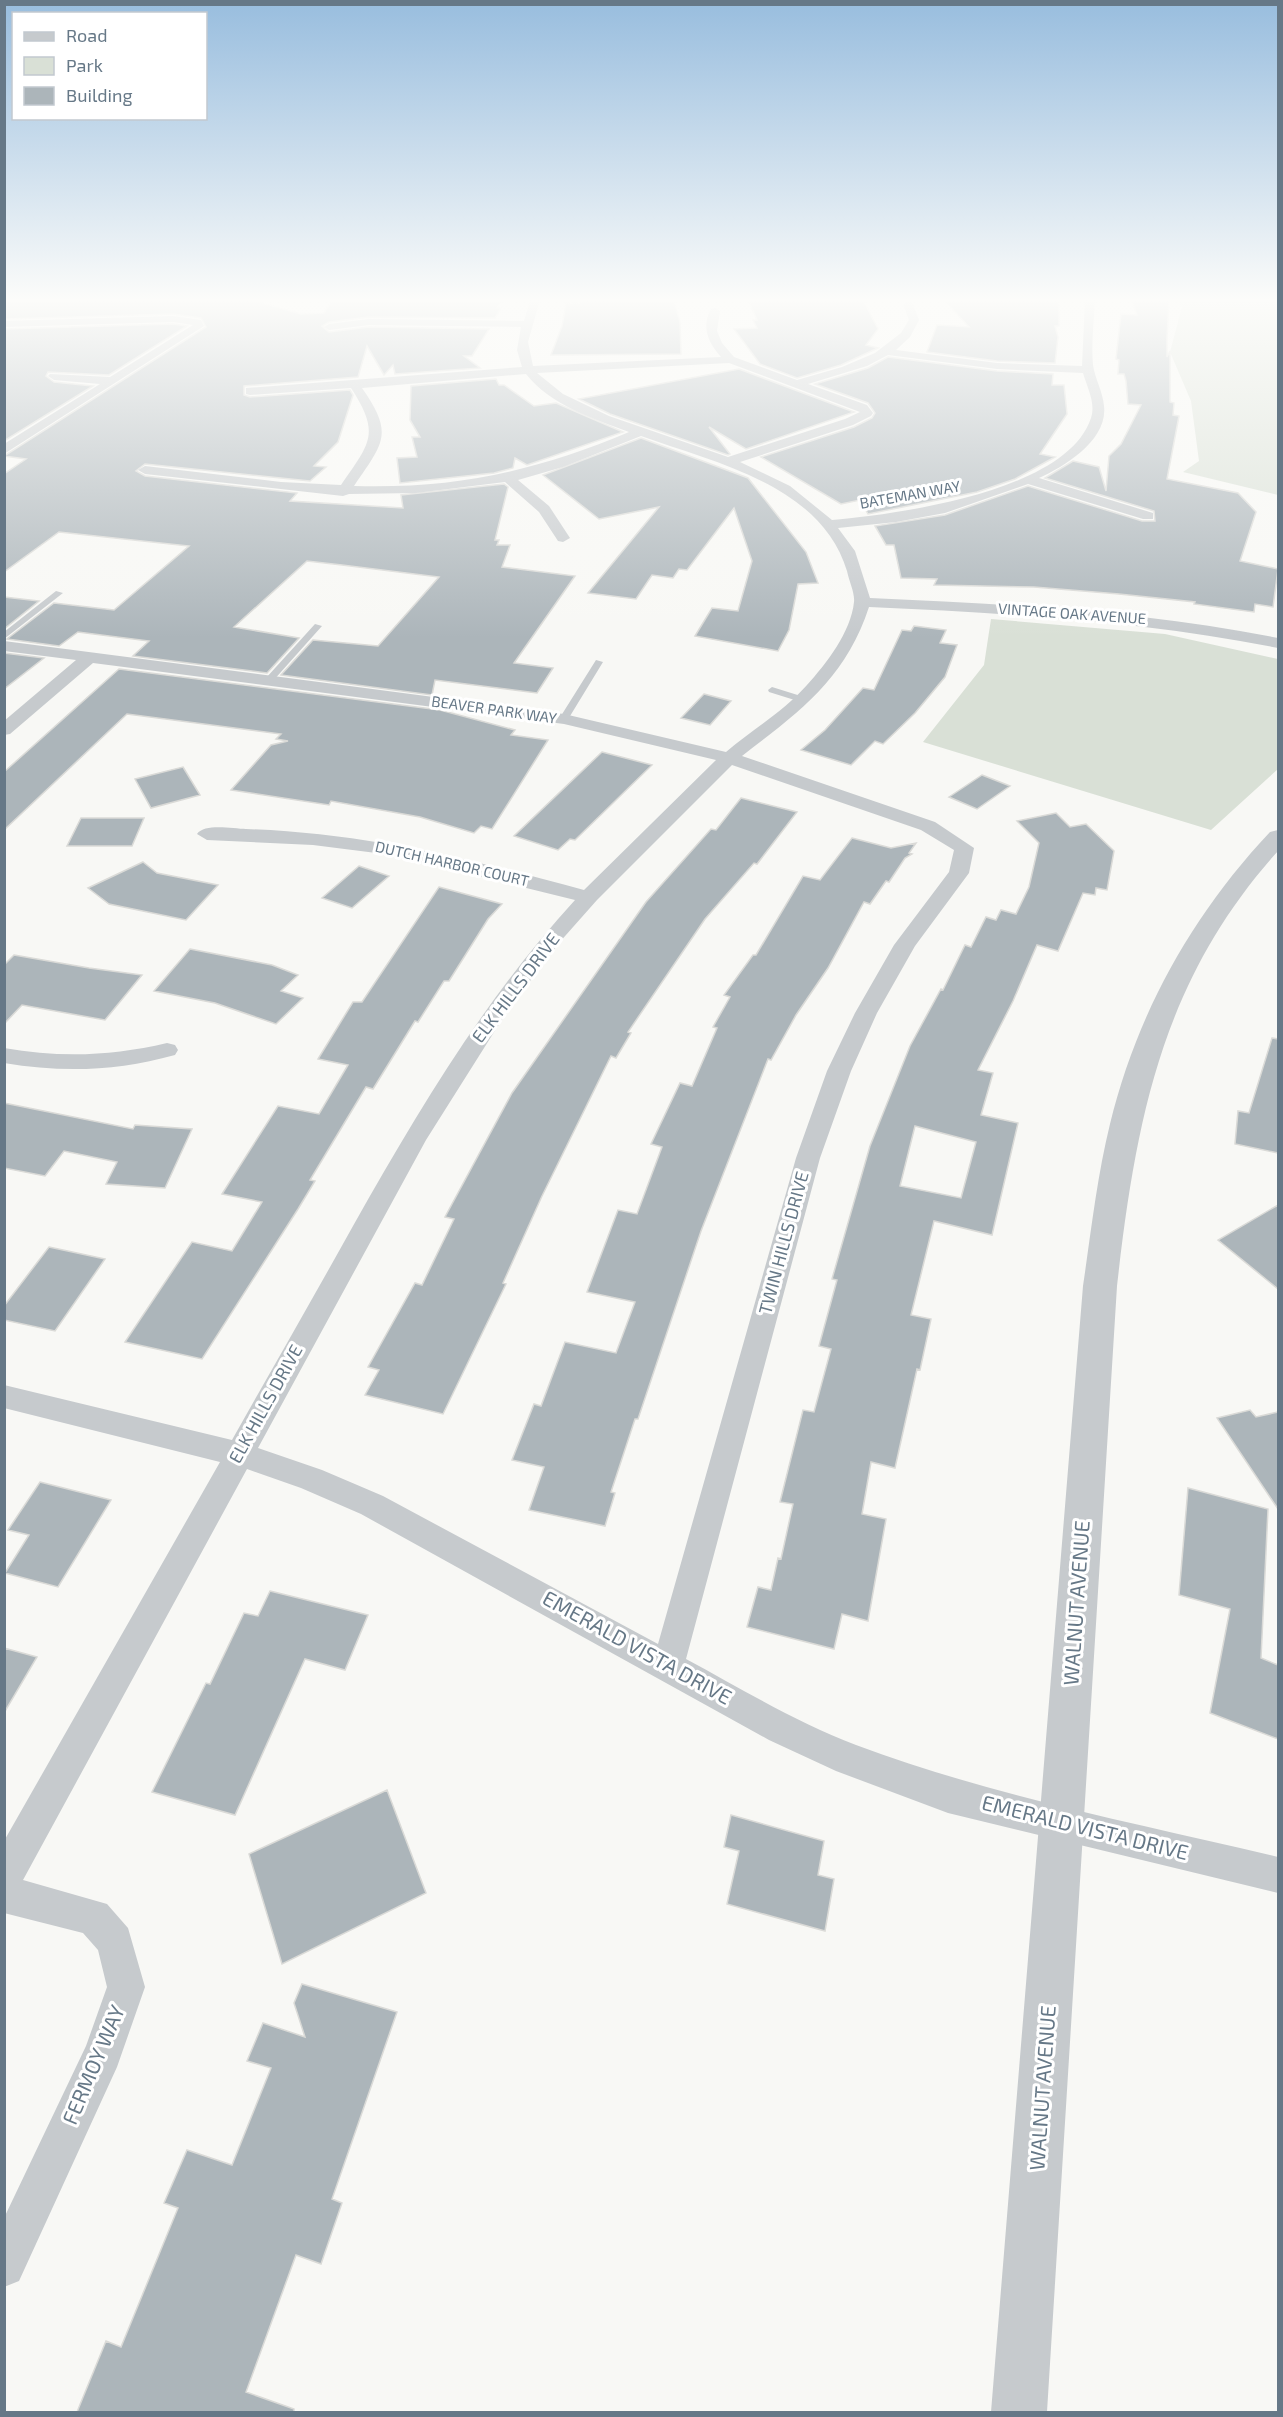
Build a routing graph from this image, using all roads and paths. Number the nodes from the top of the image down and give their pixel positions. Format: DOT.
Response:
graph roads {
  1 [pos="62,413"];
  2 [pos="371,413"];
  3 [pos="590,413"];
  4 [pos="867,413"];
  5 [pos="1098,413"];
  6 [pos="641,432"];
  7 [pos="4,450"];
  8 [pos="730,461"];
  9 [pos="145,470"];
  10 [pos="508,478"];
  11 [pos="1027,479"];
  12 [pos="343,492"];
  13 [pos="1148,516"];
  14 [pos="830,524"];
  15 [pos="563,538"];
  16 [pos="59,592"];
  17 [pos="863,602"];
  18 [pos="318,626"];
  19 [pos="4,637"];
  20 [pos="1278,643"];
  21 [pos="4,646"];
  22 [pos="92,656"];
  23 [pos="599,663"];
  24 [pos="269,680"];
  25 [pos="772,690"];
  26 [pos="801,699"];
  27 [pos="564,719"];
  28 [pos="4,730"];
  29 [pos="728,758"];
  30 [pos="207,834"];
  31 [pos="1278,837"];
  32 [pos="964,848"];
  33 [pos="587,897"];
  34 [pos="166,1050"];
  35 [pos="4,1056"];
  36 [pos="4,1396"];
  37 [pos="238,1454"];
  38 [pos="668,1665"];
  39 [pos="1062,1823"];
  40 [pos="1278,1875"];
  41 [pos="4,1878"];
  42 [pos="4,1894"];
  43 [pos="4,2266"];
  44 [pos="1019,2412"];
  1 -- 7 [label="street"];
  2 -- 12 [label="street"];
  3 -- 6 [label="street"];
  4 -- 8 [label="street"];
  5 -- 11 [label="street, BATEMAN WAY"];
  6 -- 8 [label="street"];
  6 -- 10 [label="street"];
  8 -- 14 [label="street"];
  9 -- 12 [label="street"];
  10 -- 12 [label="street"];
  10 -- 15 [label="street"];
  11 -- 13 [label="street"];
  11 -- 14 [label="street, BATEMAN WAY"];
  14 -- 17 [label="street"];
  16 -- 19 [label="lane"];
  17 -- 20 [label="street, VINTAGE OAK AVENUE"];
  17 -- 26 [label="street, ELK HILLS DRIVE"];
  18 -- 24 [label="lane"];
  21 -- 22 [label="street, BEAVER PARK WAY"];
  22 -- 24 [label="street, BEAVER PARK WAY"];
  22 -- 28 [label="street"];
  23 -- 27 [label="lane"];
  24 -- 27 [label="street, BEAVER PARK WAY"];
  25 -- 26 [label="lane"];
  26 -- 29 [label="street, ELK HILLS DRIVE"];
  27 -- 29 [label="street, BEAVER PARK WAY"];
  29 -- 32 [label="street, BEAVER PARK WAY"];
  29 -- 33 [label="street, ELK HILLS DRIVE"];
  30 -- 33 [label="street, DUTCH HARBOR COURT"];
  31 -- 39 [label="street, WALNUT AVENUE"];
  32 -- 38 [label="street, TWIN HILLS DRIVE"];
  33 -- 37 [label="street, ELK HILLS DRIVE"];
  34 -- 35 [label="street"];
  36 -- 37 [label="street, EMERALD VISTA DRIVE"];
  37 -- 38 [label="street, EMERALD VISTA DRIVE"];
  37 -- 41 [label="street, ELK HILLS DRIVE"];
  38 -- 39 [label="street, EMERALD VISTA DRIVE"];
  39 -- 40 [label="street, EMERALD VISTA DRIVE"];
  39 -- 44 [label="street, WALNUT AVENUE"];
  42 -- 43 [label="street, FERMOY WAY"];
}
